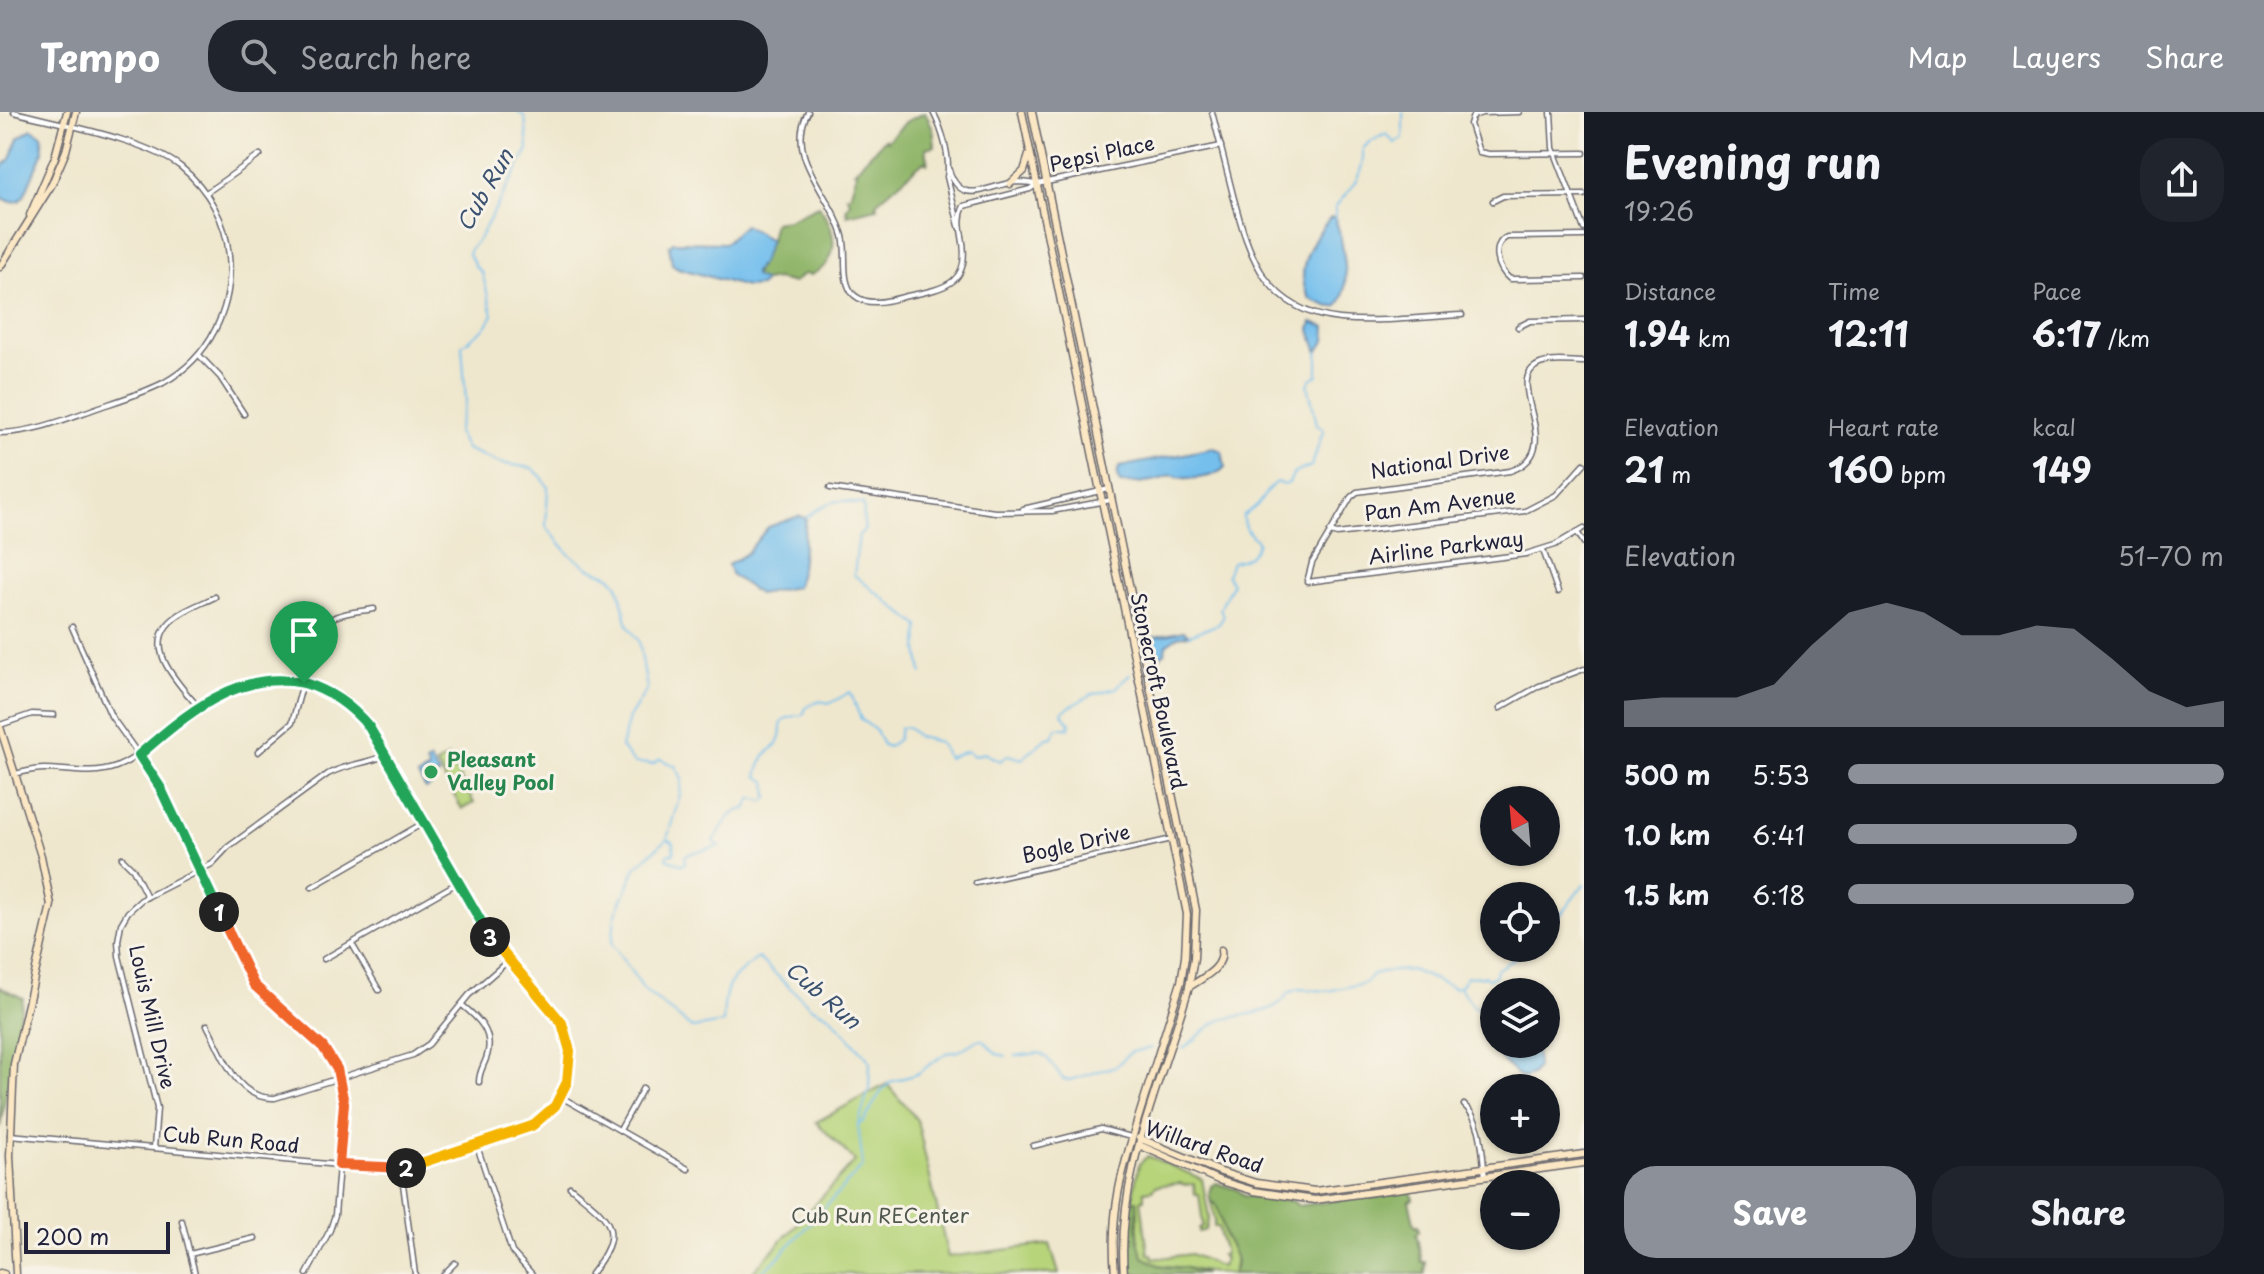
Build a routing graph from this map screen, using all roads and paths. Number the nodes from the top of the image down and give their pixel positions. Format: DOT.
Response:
graph roads {
  1 [pos="14,112"];
  2 [pos="67,112"];
  3 [pos="76,112"];
  4 [pos="808,112"];
  5 [pos="933,112"];
  6 [pos="1022,112"];
  7 [pos="1032,112"];
  8 [pos="1212,112"];
  9 [pos="1519,112"];
  10 [pos="1551,112"];
  11 [pos="64,125"];
  12 [pos="73,128"];
  13 [pos="1221,146"];
  14 [pos="1030,151"];
  15 [pos="1555,153"];
  16 [pos="1584,153"];
  17 [pos="260,155"];
  18 [pos="949,170"];
  19 [pos="1046,182"];
  20 [pos="1010,184"];
  21 [pos="1037,184"];
  22 [pos="206,193"];
  23 [pos="1570,195"];
  24 [pos="1584,195"];
  25 [pos="1493,201"];
  26 [pos="29,218"];
  27 [pos="1584,229"];
  28 [pos="961,231"];
  29 [pos="1584,236"];
  30 [pos="0,267"];
  31 [pos="1584,278"];
  32 [pos="1462,315"];
  33 [pos="1584,320"];
  34 [pos="1518,327"];
  35 [pos="199,355"];
  36 [pos="1584,362"];
  37 [pos="244,414"];
  38 [pos="0,433"];
  39 [pos="1584,464"];
  40 [pos="830,488"];
  41 [pos="1109,489"];
  42 [pos="1100,492"];
  43 [pos="1111,500"];
  44 [pos="1102,502"];
  45 [pos="1013,512"];
  46 [pos="1584,528"];
  47 [pos="1330,532"];
  48 [pos="1577,532"];
  49 [pos="1584,543"];
  50 [pos="1543,550"];
  51 [pos="1307,582"];
  52 [pos="1558,592"];
  53 [pos="215,597"];
  54 [pos="374,609"];
  55 [pos="72,627"];
  56 [pos="1584,669"];
  57 [pos="304,683"];
  58 [pos="1500,708"];
  59 [pos="200,709"];
  60 [pos="54,715"];
  61 [pos="0,726"];
  62 [pos="258,752"];
  63 [pos="139,755"];
  64 [pos="386,755"];
  65 [pos="14,774"];
  66 [pos="425,822"];
  67 [pos="1182,837"];
  68 [pos="1173,839"];
  69 [pos="122,858"];
  70 [pos="200,872"];
  71 [pos="459,882"];
  72 [pos="976,883"];
  73 [pos="312,887"];
  74 [pos="147,897"];
  75 [pos="351,943"];
  76 [pos="1221,950"];
  77 [pos="324,959"];
  78 [pos="509,960"];
  79 [pos="1189,987"];
  80 [pos="379,990"];
  81 [pos="461,1005"];
  82 [pos="207,1025"];
  83 [pos="341,1079"];
  84 [pos="479,1082"];
  85 [pos="643,1088"];
  86 [pos="561,1097"];
  87 [pos="1464,1105"];
  88 [pos="620,1130"];
  89 [pos="10,1135"];
  90 [pos="1131,1137"];
  91 [pos="1141,1142"];
  92 [pos="477,1146"];
  93 [pos="1033,1146"];
  94 [pos="154,1149"];
  95 [pos="1584,1154"];
  96 [pos="1584,1163"];
  97 [pos="339,1165"];
  98 [pos="1484,1168"];
  99 [pos="401,1169"];
  100 [pos="688,1169"];
  101 [pos="1534,1170"];
  102 [pos="1480,1178"];
  103 [pos="570,1187"];
  104 [pos="182,1221"];
  105 [pos="255,1238"];
  106 [pos="190,1254"];
  107 [pos="455,1263"];
  108 [pos="16,1274"];
  109 [pos="195,1274"];
  110 [pos="307,1274"];
  111 [pos="415,1274"];
  112 [pos="444,1274"];
  113 [pos="532,1274"];
  114 [pos="591,1274"];
  115 [pos="1115,1274"];
  116 [pos="1124,1274"];
  1 -- 11 [label="street"];
  2 -- 11 [label="main road"];
  3 -- 12 [label="main road"];
  4 -- 28 [label="street"];
  5 -- 18 [label="street"];
  6 -- 14 [label="main road, Stonecroft Boulevard"];
  7 -- 19 [label="main road, Stonecroft Boulevard"];
  8 -- 13 [label="street"];
  9 -- 15 [label="street"];
  10 -- 15 [label="street"];
  11 -- 12 [label="street"];
  11 -- 26 [label="main road"];
  12 -- 22 [label="street"];
  12 -- 26 [label="main road"];
  13 -- 19 [label="street, Pepsi Place"];
  13 -- 32 [label="street"];
  14 -- 20 [label="main road"];
  14 -- 21 [label="main road, Stonecroft Boulevard"];
  15 -- 16 [label="street"];
  15 -- 23 [label="street"];
  17 -- 22 [label="street"];
  18 -- 20 [label="street"];
  18 -- 28 [label="street"];
  19 -- 21 [label="street, Pepsi Place"];
  19 -- 41 [label="main road, Stonecroft Boulevard"];
  20 -- 21 [label="street"];
  21 -- 28 [label="street"];
  21 -- 42 [label="main road, Stonecroft Boulevard"];
  22 -- 35 [label="street"];
  23 -- 24 [label="street"];
  23 -- 25 [label="street"];
  23 -- 27 [label="street"];
  26 -- 30 [label="main road"];
  29 -- 31 [label="street"];
  33 -- 34 [label="street"];
  35 -- 37 [label="street"];
  35 -- 38 [label="street"];
  36 -- 47 [label="street, National Drive"];
  39 -- 47 [label="street, Pan Am Avenue"];
  40 -- 45 [label="street"];
  41 -- 42 [label="street"];
  41 -- 43 [label="main road, Stonecroft Boulevard"];
  42 -- 44 [label="main road, Stonecroft Boulevard"];
  42 -- 45 [label="street"];
  43 -- 44 [label="street"];
  43 -- 67 [label="main road, Stonecroft Boulevard"];
  44 -- 45 [label="street"];
  44 -- 68 [label="main road, Stonecroft Boulevard"];
  46 -- 48 [label="street, Airline Parkway"];
  47 -- 51 [label="street, National Drive"];
  48 -- 49 [label="street"];
  48 -- 50 [label="street, Airline Parkway"];
  50 -- 51 [label="street, Airline Parkway"];
  50 -- 52 [label="street"];
  53 -- 59 [label="street"];
  54 -- 57 [label="street"];
  55 -- 63 [label="street"];
  56 -- 58 [label="street"];
  57 -- 59 [label="street"];
  57 -- 62 [label="street"];
  57 -- 64 [label="street"];
  59 -- 63 [label="street"];
  60 -- 61 [label="street"];
  61 -- 65 [label="main road"];
  63 -- 65 [label="street"];
  63 -- 70 [label="street"];
  64 -- 66 [label="street"];
  64 -- 70 [label="street, Louis Mill Drive"];
  65 -- 89 [label="main road"];
  66 -- 71 [label="street"];
  66 -- 73 [label="street"];
  67 -- 68 [label="street, Bogle Drive"];
  67 -- 79 [label="main road, Stonecroft Boulevard"];
  68 -- 72 [label="street, Bogle Drive"];
  68 -- 90 [label="main road, Stonecroft Boulevard"];
  69 -- 74 [label="street"];
  70 -- 74 [label="street, Louis Mill Drive"];
  70 -- 83 [label="street"];
  71 -- 75 [label="street"];
  71 -- 78 [label="street"];
  74 -- 94 [label="street, Louis Mill Drive"];
  75 -- 77 [label="street"];
  75 -- 80 [label="street"];
  76 -- 79 [label="main road"];
  78 -- 81 [label="street"];
  78 -- 86 [label="street"];
  79 -- 91 [label="main road, Stonecroft Boulevard"];
  81 -- 83 [label="street"];
  81 -- 84 [label="street"];
  82 -- 83 [label="street"];
  83 -- 97 [label="street"];
  85 -- 88 [label="street"];
  86 -- 88 [label="street"];
  86 -- 92 [label="street, Cub Run Road"];
  87 -- 98 [label="street"];
  88 -- 100 [label="street"];
  89 -- 94 [label="street, Cub Run Road"];
  89 -- 108 [label="main road"];
  90 -- 91 [label="main road, Willard Road"];
  90 -- 93 [label="street"];
  90 -- 115 [label="main road, Stonecroft Boulevard"];
  91 -- 98 [label="main road, Willard Road"];
  91 -- 102 [label="main road, Willard Road"];
  91 -- 116 [label="main road, Stonecroft Boulevard"];
  92 -- 99 [label="street, Cub Run Road"];
  92 -- 113 [label="street"];
  94 -- 97 [label="street, Cub Run Road"];
  95 -- 98 [label="main road, Willard Road"];
  96 -- 101 [label="main road, Willard Road"];
  97 -- 99 [label="street, Cub Run Road"];
  97 -- 110 [label="street"];
  99 -- 111 [label="street"];
  103 -- 114 [label="street"];
  104 -- 106 [label="street"];
  105 -- 106 [label="street"];
  106 -- 109 [label="street"];
  107 -- 112 [label="street"];
}
